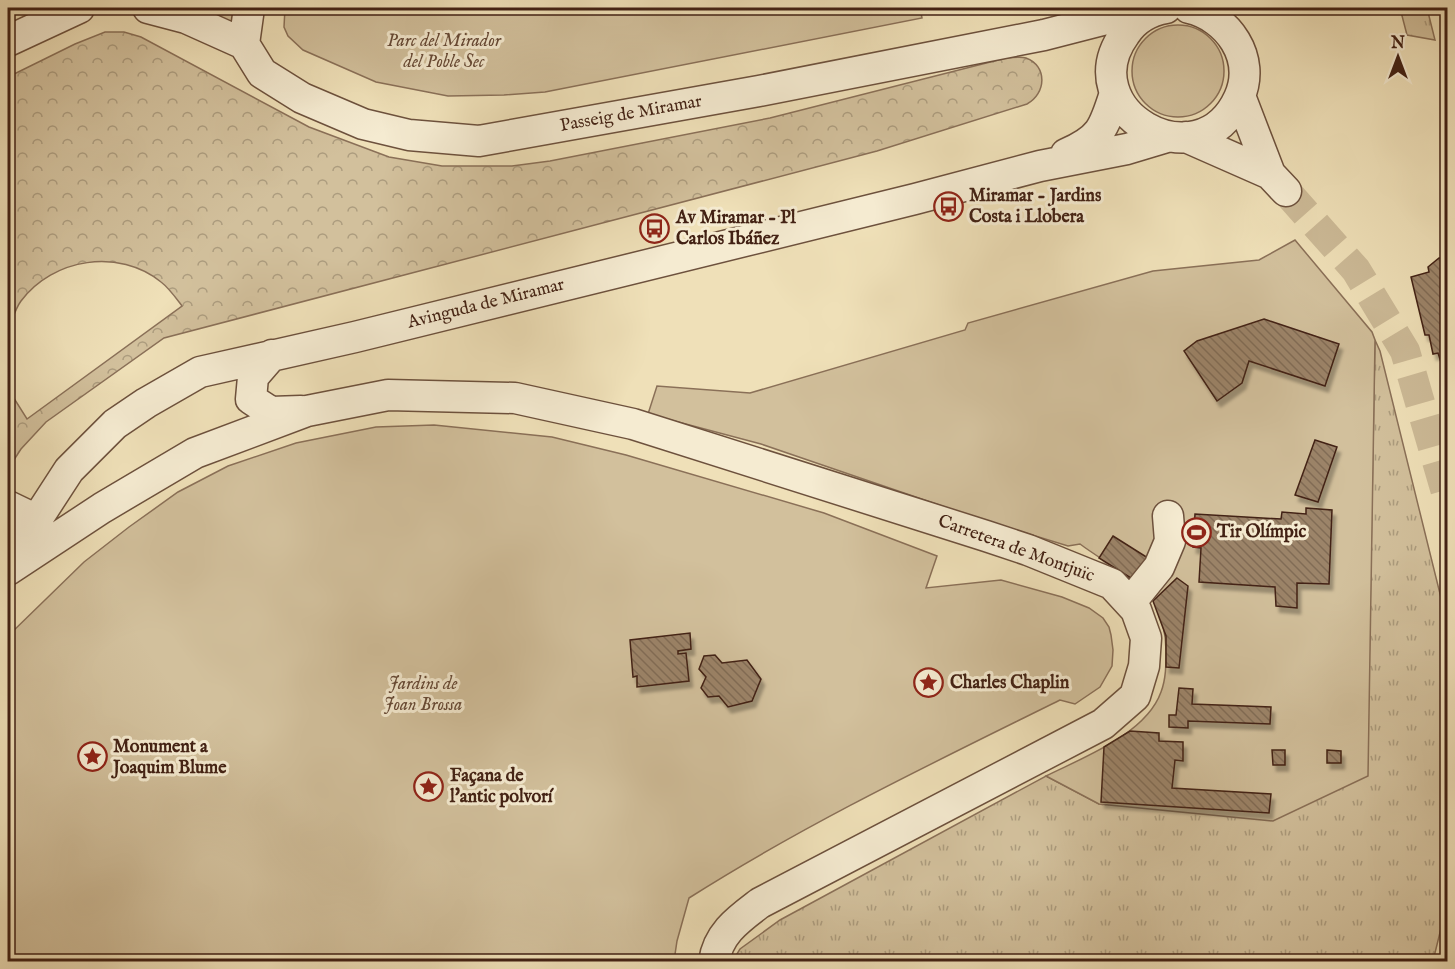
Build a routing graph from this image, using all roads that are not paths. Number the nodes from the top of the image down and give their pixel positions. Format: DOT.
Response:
graph roads {
  1 [pos="79,8"];
  2 [pos="148,8"];
  3 [pos="249,8"];
  4 [pos="1189,8"];
  5 [pos="1155,11"];
  6 [pos="182,13"];
  7 [pos="1044,35"];
  8 [pos="8,41"];
  9 [pos="244,44"];
  10 [pos="1113,58"];
  11 [pos="1115,93"];
  12 [pos="1240,96"];
  13 [pos="1176,137"];
  14 [pos="1040,165"];
  15 [pos="272,356"];
  16 [pos="307,411"];
  17 [pos="8,506"];
  18 [pos="1168,516"];
  19 [pos="35,519"];
  20 [pos="8,564"];
  21 [pos="8,570"];
  22 [pos="1130,603"];
  23 [pos="714,962"];
  1 -- 8 [label="street"];
  2 -- 6 [label="street"];
  3 -- 9 [label="street"];
  4 -- 12 [label="street"];
  5 -- 7 [label="street, Passeig de Miramar"];
  5 -- 10 [label="street"];
  6 -- 9 [label="street"];
  7 -- 9 [label="street, Passeig de Miramar"];
  7 -- 10 [label="street, Passeig de Miramar"];
  10 -- 11 [label="street"];
  11 -- 13 [label="street"];
  11 -- 14 [label="street, Avinguda de Miramar"];
  12 -- 13 [label="street, Avinguda de Miramar"];
  12 -- 13 [label="street"];
  13 -- 14 [label="street, Avinguda de Miramar"];
  14 -- 15 [label="street, Avinguda de Miramar"];
  15 -- 16 [label="street"];
  15 -- 19 [label="street, Avinguda de Miramar"];
  16 -- 21 [label="street"];
  16 -- 22 [label="street, Carretera de Montjuïc"];
  17 -- 19 [label="street"];
  18 -- 22 [label="street"];
  19 -- 20 [label="street, Avinguda de Miramar"];
  22 -- 23 [label="street, Carretera de Montjuïc"];
}
